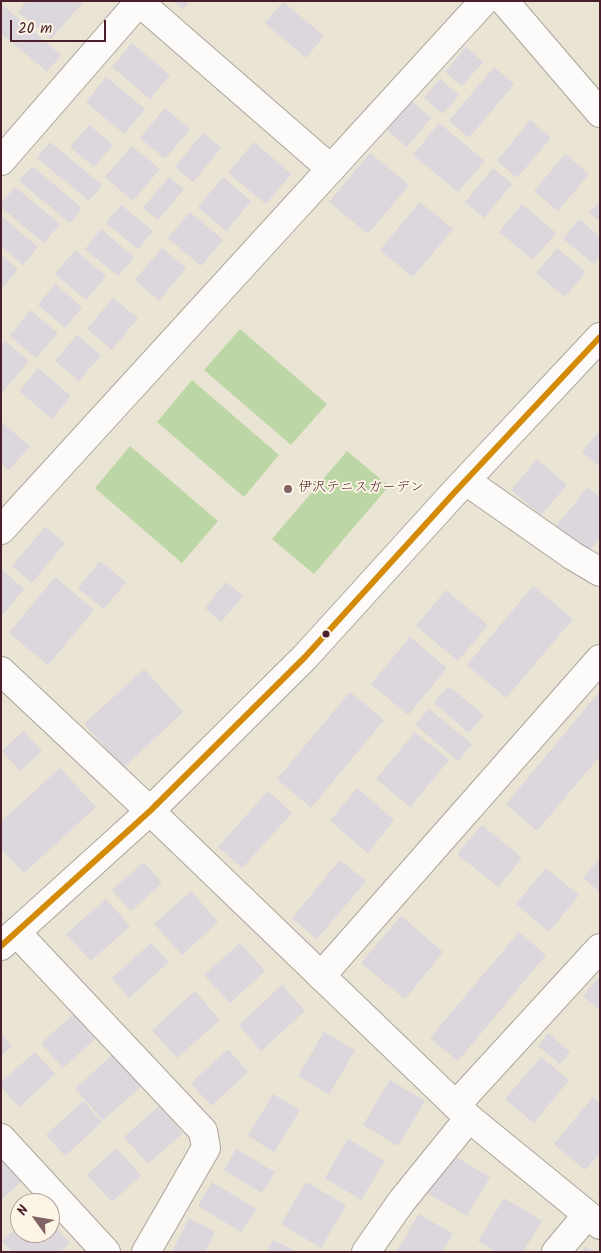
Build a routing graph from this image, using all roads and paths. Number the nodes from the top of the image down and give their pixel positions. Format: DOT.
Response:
graph roads {
  1 [pos="484,1"];
  2 [pos="504,1"];
  3 [pos="138,2"];
  4 [pos="600,113"];
  5 [pos="1,161"];
  6 [pos="331,169"];
  7 [pos="600,337"];
  8 [pos="466,481"];
  9 [pos="1,530"];
  10 [pos="600,572"];
  11 [pos="600,659"];
  12 [pos="1,671"];
  13 [pos="150,811"];
  14 [pos="9,939"];
  15 [pos="600,948"];
  16 [pos="321,976"];
  17 [pos="462,1112"];
  18 [pos="1,1138"];
  19 [pos="593,1220"];
  20 [pos="106,1252"];
  21 [pos="146,1252"];
  22 [pos="366,1252"];
  23 [pos="556,1252"];
  1 -- 6 [label="street"];
  2 -- 4 [label="street"];
  3 -- 5 [label="street"];
  3 -- 6 [label="street"];
  6 -- 9 [label="street"];
  7 -- 8 [label="street"];
  8 -- 10 [label="street"];
  8 -- 13 [label="street"];
  11 -- 16 [label="street"];
  12 -- 13 [label="street"];
  13 -- 14 [label="street"];
  13 -- 16 [label="street"];
  14 -- 21 [label="street"];
  15 -- 17 [label="street"];
  16 -- 17 [label="street"];
  17 -- 19 [label="street"];
  17 -- 22 [label="street"];
  18 -- 20 [label="street"];
  19 -- 23 [label="street"];
}
